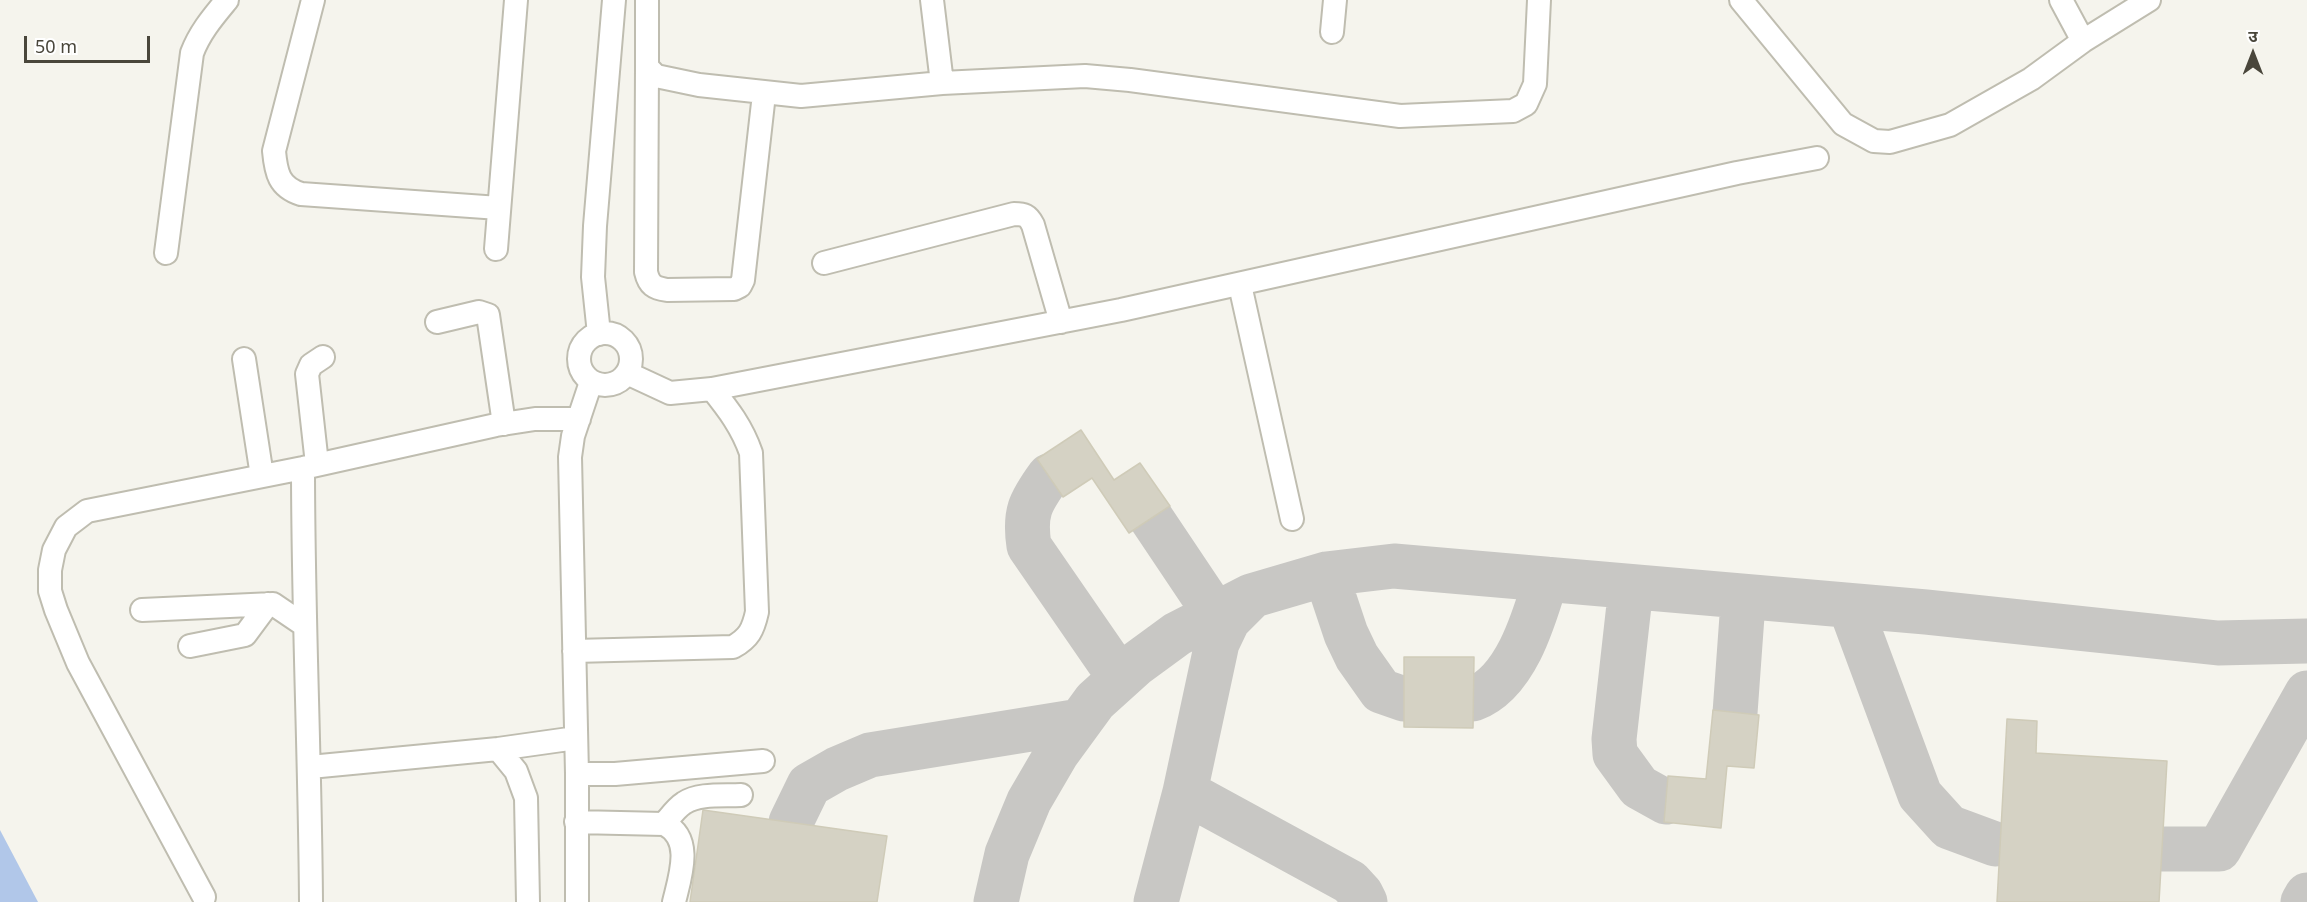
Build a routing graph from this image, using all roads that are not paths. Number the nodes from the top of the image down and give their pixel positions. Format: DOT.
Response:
graph roads {
  1 [pos="227,0"];
  2 [pos="313,0"];
  3 [pos="516,0"];
  4 [pos="614,0"];
  5 [pos="647,0"];
  6 [pos="932,0"];
  7 [pos="1335,0"];
  8 [pos="1539,0"];
  9 [pos="1741,0"];
  10 [pos="2061,0"];
  11 [pos="2149,0"];
  12 [pos="1332,32"];
  13 [pos="2083,40"];
  14 [pos="647,67"];
  15 [pos="942,83"];
  16 [pos="764,94"];
  17 [pos="1817,158"];
  18 [pos="499,208"];
  19 [pos="495,249"];
  20 [pos="166,253"];
  21 [pos="825,263"];
  22 [pos="1240,285"];
  23 [pos="437,322"];
  24 [pos="1061,322"];
  25 [pos="599,334"];
  26 [pos="323,357"];
  27 [pos="244,359"];
  28 [pos="627,373"];
  29 [pos="591,382"];
  30 [pos="712,389"];
  31 [pos="579,419"];
  32 [pos="504,424"];
  33 [pos="310,466"];
  34 [pos="262,476"];
  35 [pos="1292,519"];
  36 [pos="303,578"];
  37 [pos="271,604"];
  38 [pos="142,610"];
  39 [pos="304,625"];
  40 [pos="190,646"];
  41 [pos="574,651"];
  42 [pos="576,738"];
  43 [pos="498,748"];
  44 [pos="763,761"];
  45 [pos="310,767"];
  46 [pos="577,774"];
  47 [pos="741,795"];
  48 [pos="576,822"];
  49 [pos="664,824"];
  50 [pos="204,897"];
  51 [pos="311,902"];
  52 [pos="528,902"];
  53 [pos="577,902"];
  54 [pos="674,902"];
  1 -- 20 [label="street"];
  2 -- 18 [label="street"];
  3 -- 18 [label="street"];
  4 -- 25 [label="street"];
  5 -- 14 [label="street"];
  6 -- 15 [label="street"];
  7 -- 12 [label="street"];
  8 -- 15 [label="street"];
  9 -- 13 [label="street"];
  10 -- 13 [label="street"];
  11 -- 13 [label="street"];
  14 -- 16 [label="street"];
  14 -- 16 [label="street"];
  15 -- 16 [label="street"];
  17 -- 22 [label="street"];
  18 -- 19 [label="street"];
  21 -- 24 [label="street"];
  22 -- 24 [label="street"];
  22 -- 35 [label="street"];
  23 -- 32 [label="street"];
  24 -- 30 [label="street"];
  25 -- 28 [label="street"];
  25 -- 29 [label="street"];
  26 -- 33 [label="street"];
  27 -- 34 [label="street"];
  28 -- 29 [label="street"];
  28 -- 30 [label="street"];
  29 -- 31 [label="street"];
  30 -- 41 [label="street"];
  31 -- 32 [label="street"];
  31 -- 41 [label="street"];
  32 -- 33 [label="street"];
  33 -- 34 [label="street"];
  33 -- 36 [label="street"];
  34 -- 50 [label="street"];
  36 -- 37 [label="street"];
  36 -- 39 [label="street"];
  37 -- 38 [label="street"];
  37 -- 39 [label="street"];
  37 -- 40 [label="street"];
  39 -- 45 [label="street"];
  41 -- 42 [label="street"];
  42 -- 43 [label="street"];
  42 -- 46 [label="street"];
  43 -- 45 [label="street"];
  43 -- 52 [label="street"];
  44 -- 46 [label="street"];
  45 -- 51 [label="street"];
  46 -- 48 [label="street"];
  47 -- 49 [label="street"];
  48 -- 49 [label="street"];
  48 -- 53 [label="street"];
  49 -- 54 [label="street"];
}
